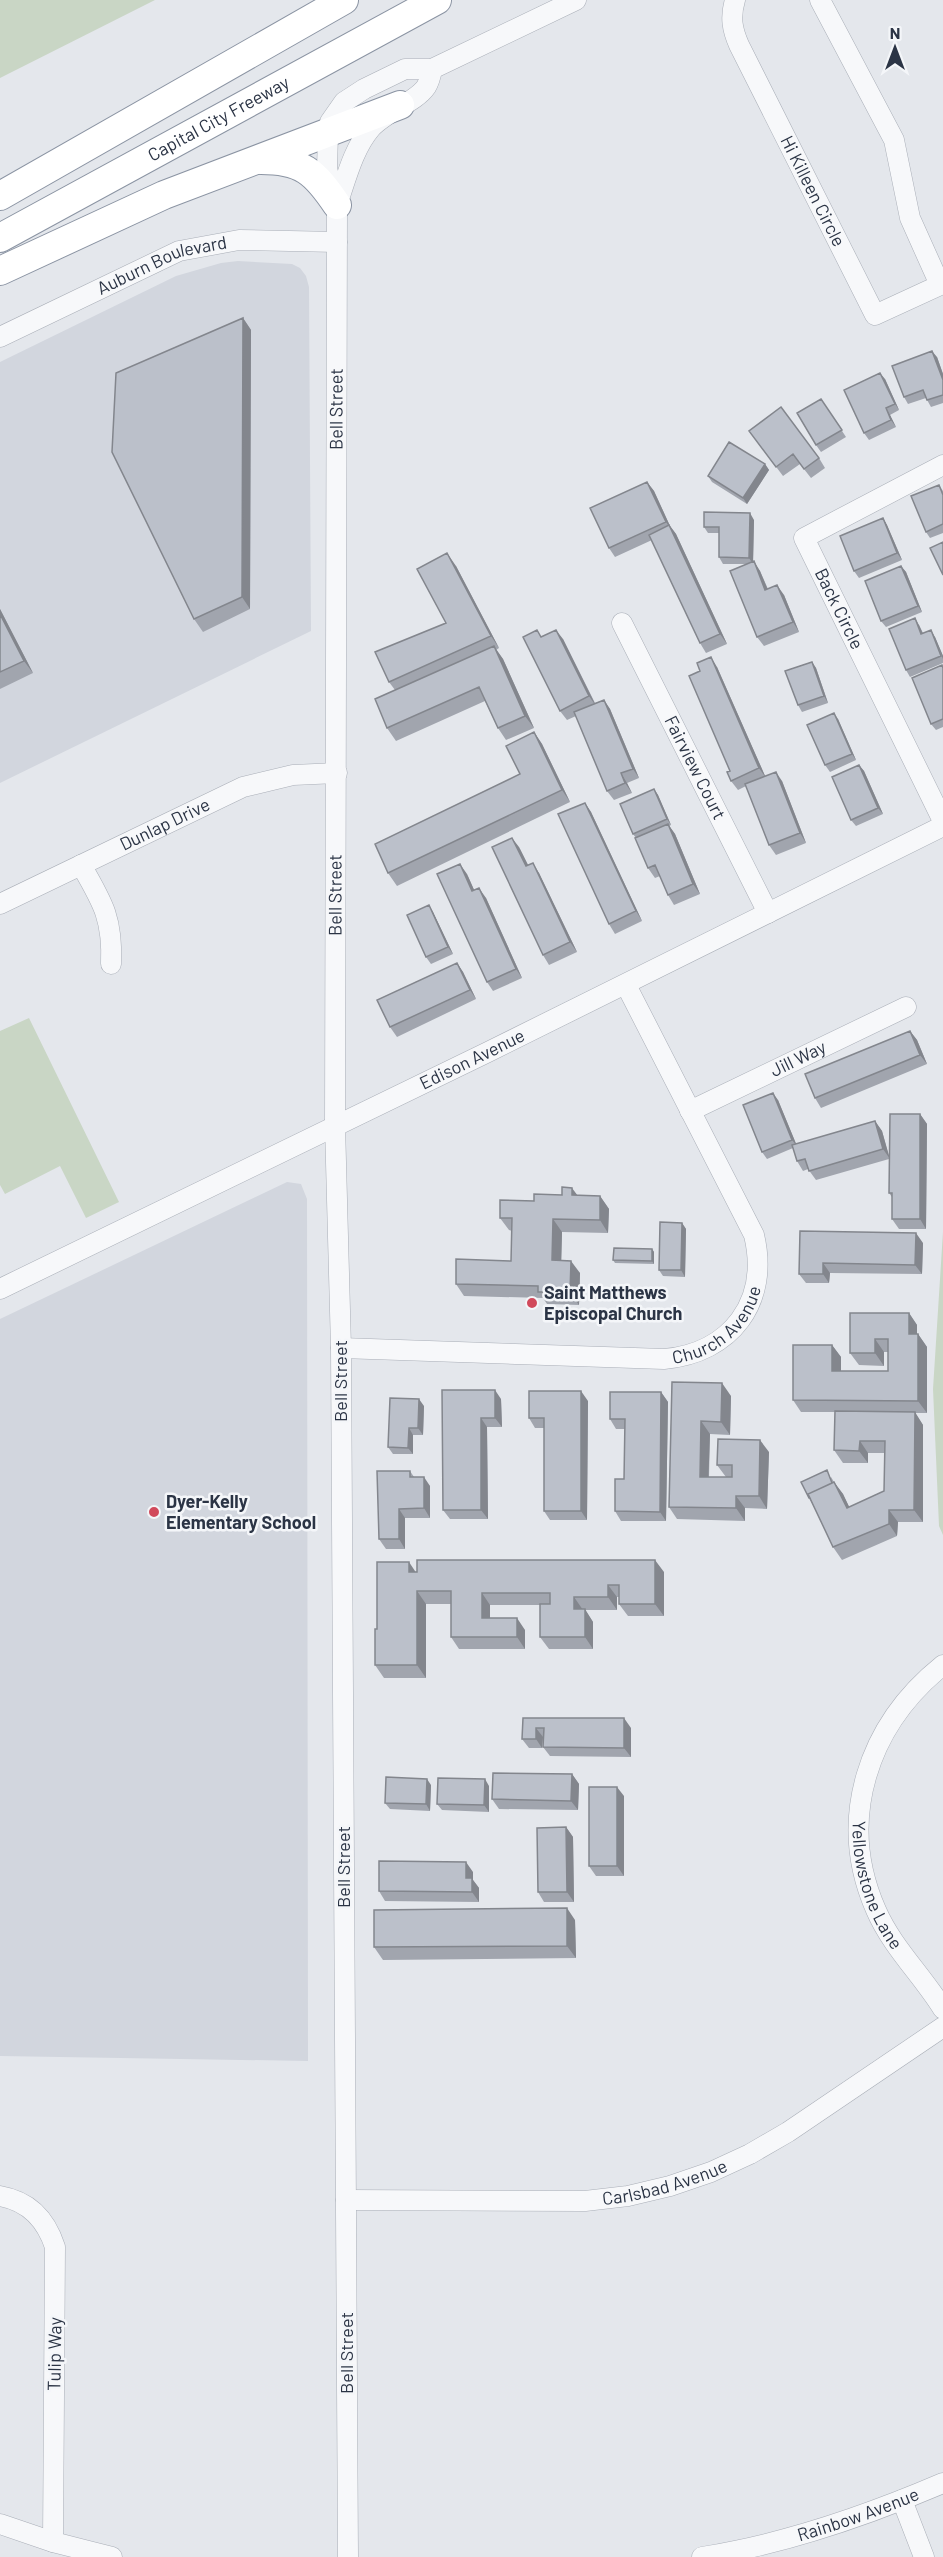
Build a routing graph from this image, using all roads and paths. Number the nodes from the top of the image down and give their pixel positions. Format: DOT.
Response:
graph roads {
  1 [pos="344,0"];
  2 [pos="437,0"];
  3 [pos="576,0"];
  4 [pos="735,0"];
  5 [pos="820,0"];
  6 [pos="432,69"];
  7 [pos="400,105"];
  8 [pos="328,134"];
  9 [pos="256,160"];
  10 [pos="0,195"];
  11 [pos="337,204"];
  12 [pos="0,238"];
  13 [pos="337,242"];
  14 [pos="0,271"];
  15 [pos="0,337"];
  16 [pos="943,465"];
  17 [pos="622,623"];
  18 [pos="337,773"];
  19 [pos="943,821"];
  20 [pos="943,826"];
  21 [pos="81,865"];
  22 [pos="0,904"];
  23 [pos="768,913"];
  24 [pos="111,964"];
  25 [pos="626,985"];
  26 [pos="906,1007"];
  27 [pos="690,1111"];
  28 [pos="336,1125"];
  29 [pos="0,1289"];
  30 [pos="341,1348"];
  31 [pos="943,1665"];
  32 [pos="943,2009"];
  33 [pos="943,2027"];
  34 [pos="0,2196"];
  35 [pos="346,2200"];
  36 [pos="943,2483"];
  37 [pos="902,2500"];
  38 [pos="0,2524"];
  39 [pos="53,2542"];
  40 [pos="112,2557"];
  41 [pos="348,2557"];
  42 [pos="702,2557"];
  43 [pos="924,2557"];
  1 -- 10 [label="highway"];
  2 -- 12 [label="highway, Capital City Freeway"];
  3 -- 6 [label="street"];
  4 -- 5 [label="street, Hi Killeen Circle"];
  6 -- 7 [label="street"];
  6 -- 8 [label="street"];
  7 -- 8 [label="highway"];
  7 -- 11 [label="street, Bell Street"];
  8 -- 9 [label="highway"];
  8 -- 11 [label="street, Bell Street"];
  9 -- 11 [label="highway"];
  9 -- 14 [label="highway"];
  11 -- 13 [label="street, Bell Street"];
  13 -- 15 [label="street, Auburn Boulevard"];
  13 -- 18 [label="street, Bell Street"];
  16 -- 19 [label="street, Back Circle"];
  17 -- 23 [label="street, Fairview Court"];
  18 -- 21 [label="street, Dunlap Drive"];
  18 -- 28 [label="street, Bell Street"];
  20 -- 23 [label="street, Edison Avenue"];
  21 -- 22 [label="street, Dunlap Drive"];
  21 -- 24 [label="street"];
  23 -- 25 [label="street, Edison Avenue"];
  25 -- 27 [label="street, Church Avenue"];
  25 -- 28 [label="street, Edison Avenue"];
  26 -- 27 [label="street, Jill Way"];
  27 -- 30 [label="street, Church Avenue"];
  28 -- 29 [label="street, Edison Avenue"];
  28 -- 30 [label="street, Bell Street"];
  30 -- 35 [label="street, Bell Street"];
  31 -- 32 [label="street, Yellowstone Lane"];
  33 -- 35 [label="street, Carlsbad Avenue"];
  34 -- 39 [label="street, Tulip Way"];
  35 -- 41 [label="street, Bell Street"];
  36 -- 37 [label="street, Rainbow Avenue"];
  37 -- 42 [label="street, Rainbow Avenue"];
  37 -- 43 [label="street"];
  38 -- 39 [label="street"];
  39 -- 40 [label="street"];
}
